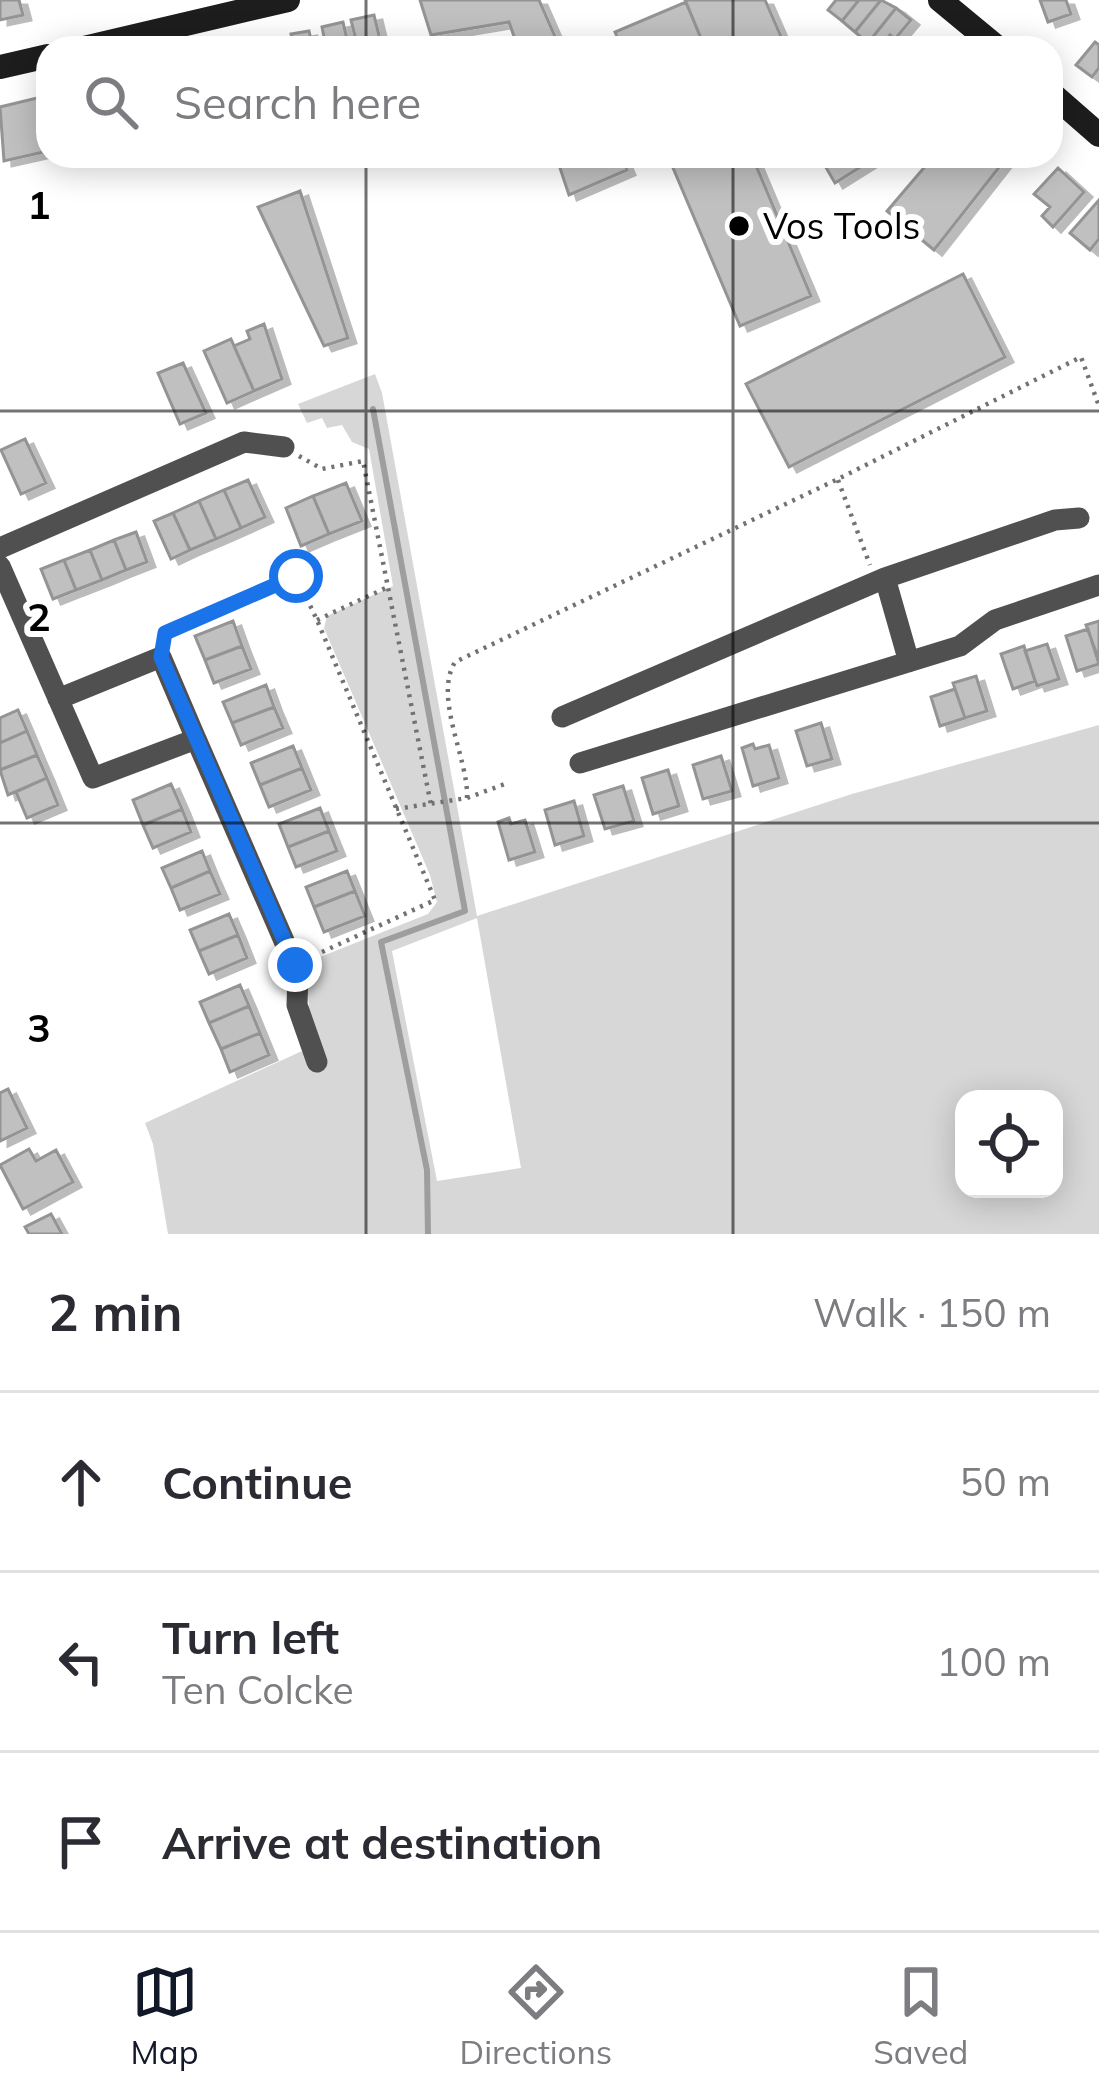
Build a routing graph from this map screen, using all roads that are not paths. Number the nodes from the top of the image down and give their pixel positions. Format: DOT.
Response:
graph roads {
  1 [pos="288,0"];
  2 [pos="946,2"];
  3 [pos="134,36"];
  4 [pos="984,36"];
  5 [pos="36,59"];
  6 [pos="0,68"];
  7 [pos="1063,104"];
  8 [pos="1099,135"];
  9 [pos="284,447"];
  10 [pos="1079,518"];
  11 [pos="0,548"];
  12 [pos="0,566"];
  13 [pos="881,579"];
  14 [pos="1099,585"];
  15 [pos="909,662"];
  16 [pos="58,699"];
  17 [pos="562,716"];
  18 [pos="196,739"];
  19 [pos="580,763"];
  20 [pos="317,1062"];
  1 -- 3 [label="main road"];
  2 -- 4 [label="main road"];
  5 -- 6 [label="main road"];
  7 -- 8 [label="main road"];
  9 -- 11 [label="street"];
  10 -- 13 [label="street"];
  12 -- 16 [label="street"];
  13 -- 15 [label="street"];
  13 -- 17 [label="street"];
  14 -- 15 [label="street"];
  15 -- 19 [label="street"];
  16 -- 18 [label="street"];
  16 -- 18 [label="street"];
  18 -- 20 [label="street"];
}
